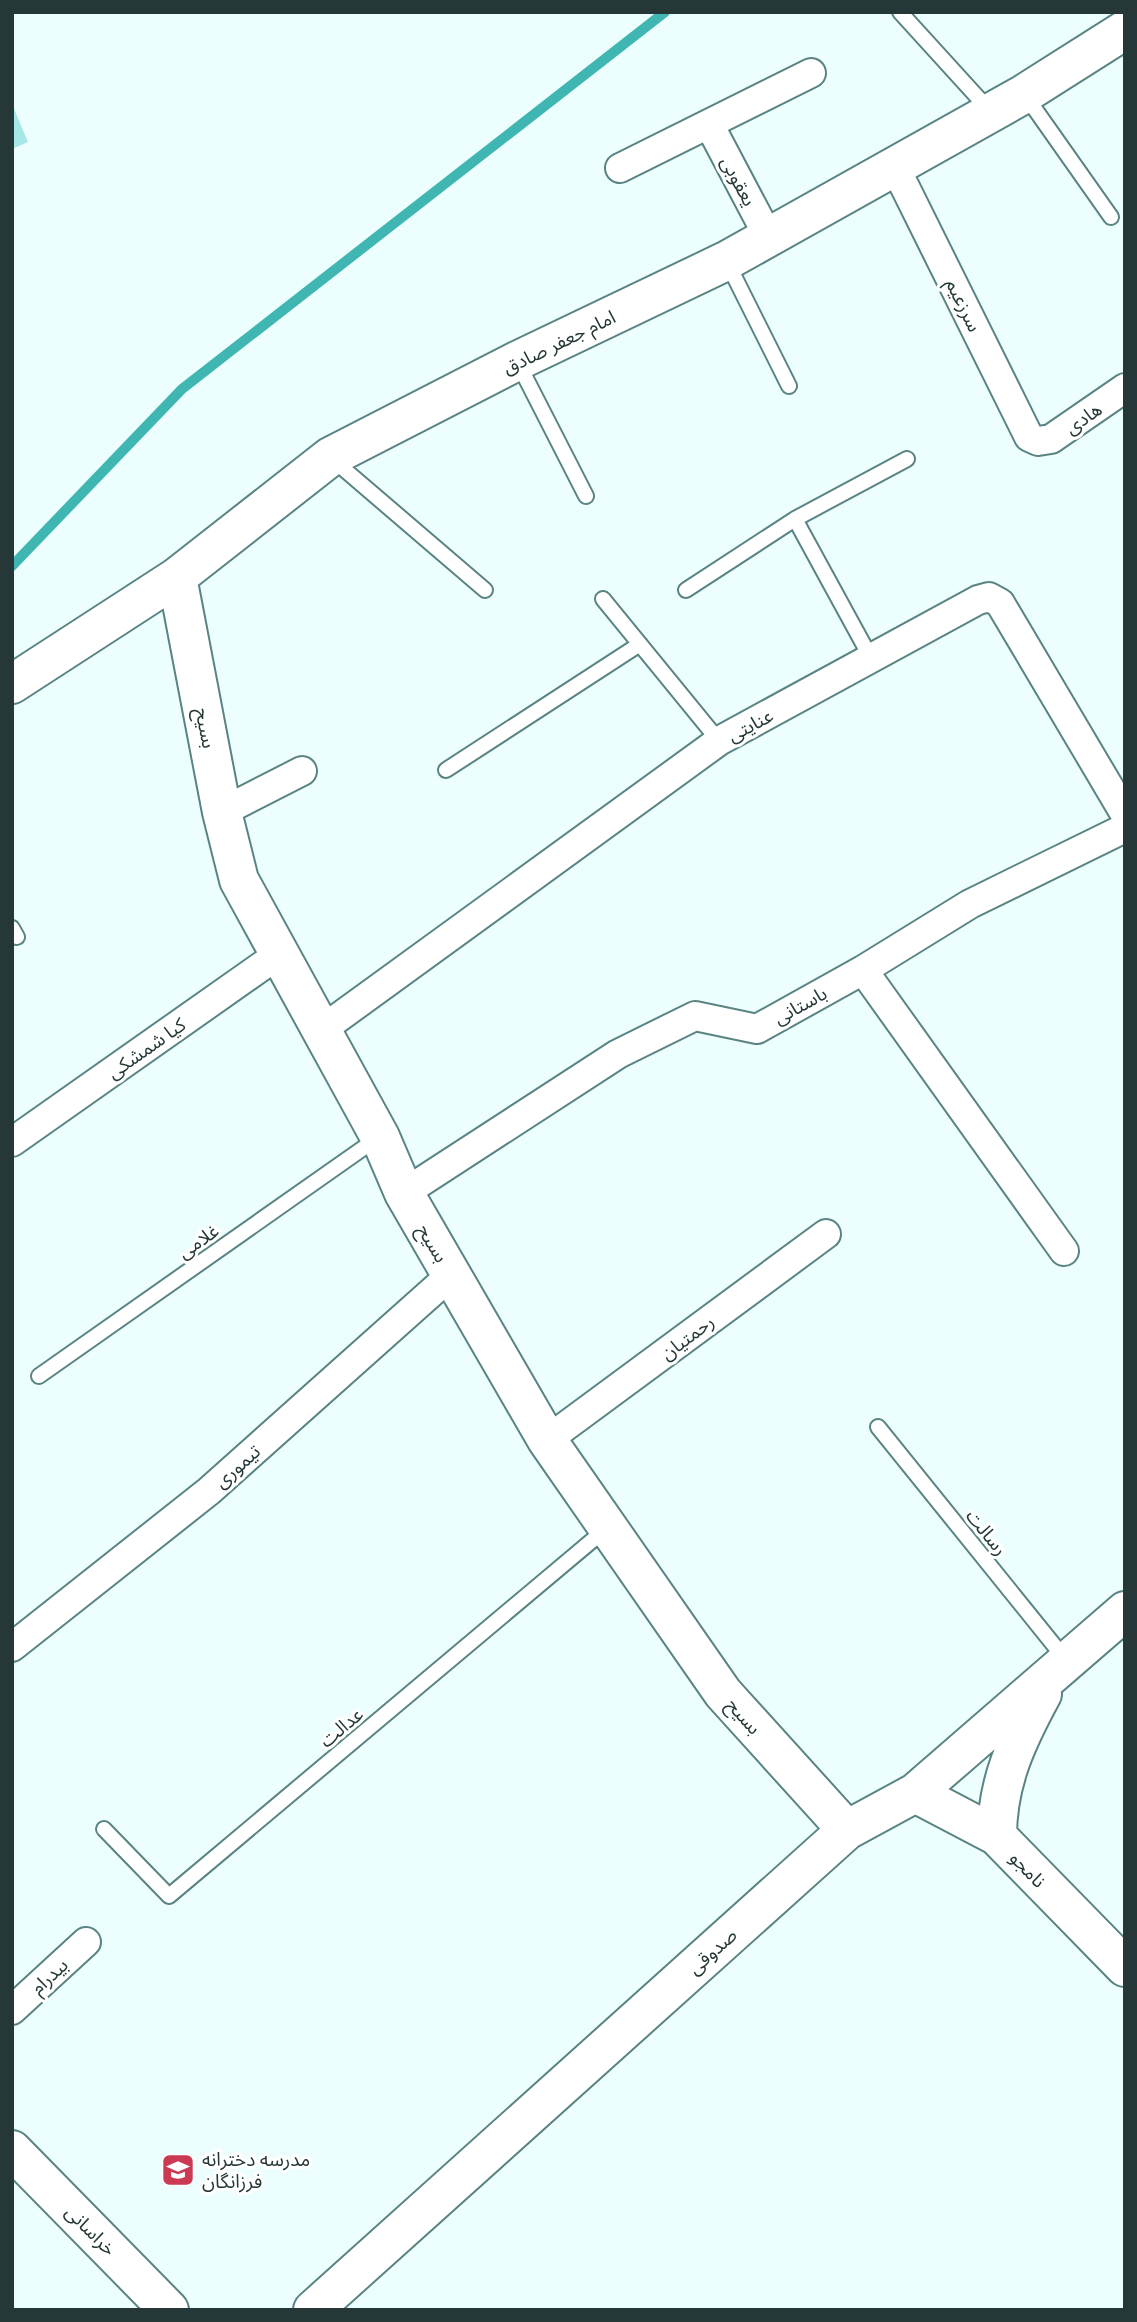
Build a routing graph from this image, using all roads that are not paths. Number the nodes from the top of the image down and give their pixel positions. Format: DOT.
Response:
graph roads {
  1 [pos="900,12"];
  2 [pos="1125,30"];
  3 [pos="811,73"];
  4 [pos="1024,94"];
  5 [pos="992,112"];
  6 [pos="710,126"];
  7 [pos="894,165"];
  8 [pos="620,168"];
  9 [pos="1111,217"];
  10 [pos="768,236"];
  11 [pos="726,261"];
  12 [pos="517,361"];
  13 [pos="789,386"];
  14 [pos="1125,388"];
  15 [pos="1038,441"];
  16 [pos="330,457"];
  17 [pos="907,459"];
  18 [pos="586,496"];
  19 [pos="795,519"];
  20 [pos="177,577"];
  21 [pos="485,590"];
  22 [pos="686,590"];
  23 [pos="603,599"];
  24 [pos="640,643"];
  25 [pos="872,660"];
  26 [pos="12,684"];
  27 [pos="719,741"];
  28 [pos="446,770"];
  29 [pos="302,771"];
  30 [pos="222,812"];
  31 [pos="1125,814"];
  32 [pos="1125,828"];
  33 [pos="279,954"];
  34 [pos="863,970"];
  35 [pos="320,1031"];
  36 [pos="380,1137"];
  37 [pos="12,1142"];
  38 [pos="404,1194"];
  39 [pos="826,1234"];
  40 [pos="1064,1251"];
  41 [pos="452,1274"];
  42 [pos="39,1376"];
  43 [pos="878,1427"];
  44 [pos="547,1440"];
  45 [pos="608,1528"];
  46 [pos="1125,1611"];
  47 [pos="12,1647"];
  48 [pos="1059,1668"];
  49 [pos="915,1793"];
  50 [pos="104,1829"];
  51 [pos="847,1830"];
  52 [pos="997,1836"];
  53 [pos="86,1942"];
  54 [pos="1125,1967"];
  55 [pos="12,2010"];
  56 [pos="12,2150"];
  57 [pos="170,2310"];
  58 [pos="313,2310"];
  1 -- 5 [label="lane"];
  2 -- 4 [label="street, امام جعفر صادق"];
  3 -- 6 [label="street"];
  4 -- 5 [label="street, امام جعفر صادق"];
  4 -- 9 [label="lane"];
  5 -- 7 [label="street, امام جعفر صادق"];
  6 -- 8 [label="street"];
  6 -- 10 [label="street, یعقوبی"];
  7 -- 10 [label="street, امام جعفر صادق"];
  7 -- 15 [label="street, سرزعیم"];
  10 -- 11 [label="street, امام جعفر صادق"];
  11 -- 12 [label="street, امام جعفر صادق"];
  11 -- 13 [label="lane"];
  12 -- 16 [label="street, امام جعفر صادق"];
  12 -- 18 [label="lane"];
  14 -- 15 [label="street, هادی"];
  16 -- 20 [label="street, امام جعفر صادق"];
  16 -- 21 [label="lane"];
  17 -- 19 [label="lane"];
  19 -- 22 [label="lane"];
  19 -- 25 [label="lane"];
  20 -- 26 [label="street, امام جعفر صادق"];
  20 -- 30 [label="street, بسیح"];
  23 -- 24 [label="lane"];
  24 -- 27 [label="lane"];
  24 -- 28 [label="lane"];
  25 -- 27 [label="street, عنایتی"];
  25 -- 31 [label="street, عنایتی"];
  27 -- 35 [label="street, عنایتی"];
  29 -- 30 [label="street"];
  30 -- 33 [label="street, بسیح"];
  32 -- 34 [label="street, باستانی"];
  33 -- 35 [label="street, بسیح"];
  33 -- 37 [label="street, کیا شمشکی"];
  34 -- 38 [label="street, باستانی"];
  34 -- 40 [label="street"];
  35 -- 36 [label="street, بسیح"];
  36 -- 38 [label="street, بسیح"];
  36 -- 42 [label="lane, غلامی"];
  38 -- 41 [label="street, بسیح"];
  39 -- 44 [label="street, رحمتیان"];
  41 -- 44 [label="street, بسیح"];
  41 -- 47 [label="street, تیموری"];
  43 -- 48 [label="lane, رسالت"];
  44 -- 45 [label="street, بسیح"];
  45 -- 50 [label="lane, عدالت"];
  45 -- 51 [label="street, بسیح"];
  46 -- 48 [label="street, صدوقی"];
  48 -- 49 [label="street, صدوقی"];
  48 -- 52 [label="street"];
  49 -- 51 [label="street, صدوقی"];
  49 -- 52 [label="street, نامجو"];
  51 -- 58 [label="street, صدوقی"];
  52 -- 54 [label="street, نامجو"];
  53 -- 55 [label="street, بیدرام"];
  56 -- 57 [label="street, خراسانی"];
}
